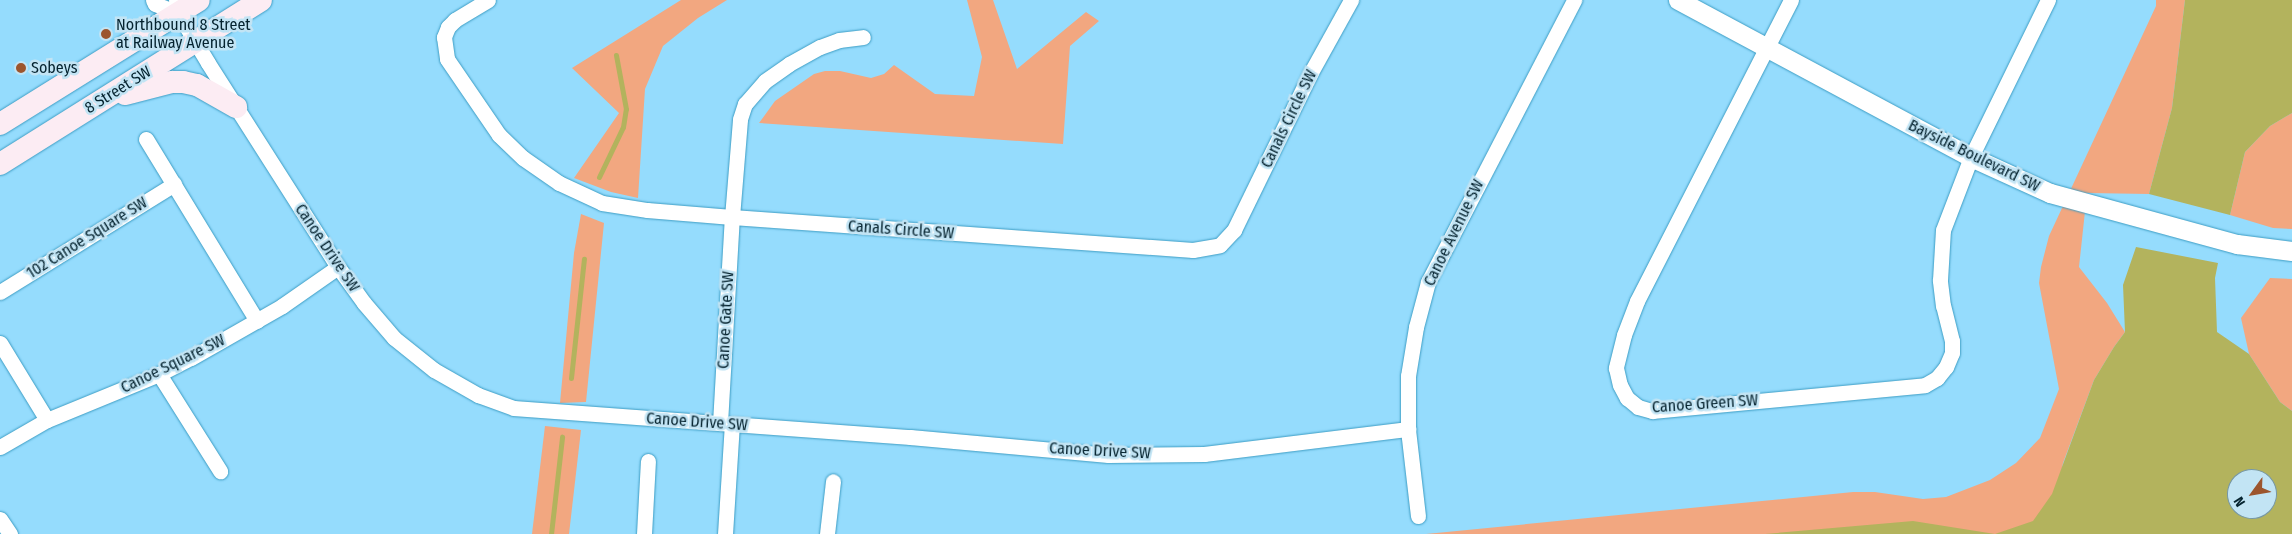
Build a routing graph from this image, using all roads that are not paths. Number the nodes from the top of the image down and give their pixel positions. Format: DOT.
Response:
graph roads {
  1 [pos="153,0"];
  2 [pos="199,0"];
  3 [pos="261,0"];
  4 [pos="488,0"];
  5 [pos="1351,0"];
  6 [pos="1574,0"];
  7 [pos="1678,0"];
  8 [pos="1791,0"];
  9 [pos="2048,0"];
  10 [pos="177,7"];
  11 [pos="863,37"];
  12 [pos="195,41"];
  13 [pos="1767,49"];
  14 [pos="105,99"];
  15 [pos="236,107"];
  16 [pos="0,124"];
  17 [pos="146,139"];
  18 [pos="1971,157"];
  19 [pos="0,164"];
  20 [pos="174,184"];
  21 [pos="732,217"];
  22 [pos="2292,251"];
  23 [pos="338,267"];
  24 [pos="0,292"];
  25 [pos="257,321"];
  26 [pos="0,343"];
  27 [pos="159,374"];
  28 [pos="48,420"];
  29 [pos="726,423"];
  30 [pos="1408,429"];
  31 [pos="0,447"];
  32 [pos="648,461"];
  33 [pos="220,471"];
  34 [pos="832,481"];
  35 [pos="1418,516"];
  36 [pos="0,518"];
  37 [pos="10,534"];
  38 [pos="644,534"];
  39 [pos="725,534"];
  40 [pos="827,534"];
  1 -- 10 [label="street"];
  2 -- 10 [label="main road, 8 Street SW"];
  3 -- 12 [label="main road, 8 Street SW"];
  4 -- 21 [label="street, Canals Circle SW"];
  5 -- 21 [label="street, Canals Circle SW"];
  6 -- 30 [label="street, Canoe Avenue SW"];
  7 -- 13 [label="street, Bayside Boulevard SW"];
  8 -- 13 [label="street, Canoe Green SW"];
  9 -- 18 [label="street, Canoe Green SW"];
  10 -- 12 [label="street, Canoe Drive SW"];
  10 -- 16 [label="main road, 8 Street SW"];
  11 -- 21 [label="street, Canoe Gate SW"];
  12 -- 14 [label="main road, 8 Street SW"];
  12 -- 15 [label="street, Canoe Drive SW"];
  13 -- 18 [label="street, Bayside Boulevard SW"];
  13 -- 18 [label="street, Canoe Green SW"];
  14 -- 15 [label="main road"];
  14 -- 19 [label="main road, 8 Street SW"];
  15 -- 23 [label="street, Canoe Drive SW"];
  17 -- 20 [label="street"];
  18 -- 22 [label="street, Bayside Boulevard SW"];
  20 -- 24 [label="street, 102 Canoe Square SW"];
  20 -- 25 [label="street"];
  21 -- 29 [label="street, Canoe Gate SW"];
  23 -- 25 [label="street, Canoe Square SW"];
  23 -- 29 [label="street, Canoe Drive SW"];
  25 -- 27 [label="street, Canoe Square SW"];
  26 -- 28 [label="street"];
  27 -- 28 [label="street, Canoe Square SW"];
  27 -- 33 [label="street"];
  28 -- 31 [label="street, Canoe Square SW"];
  29 -- 30 [label="street, Canoe Drive SW"];
  29 -- 39 [label="street, Canoe Gate SW"];
  30 -- 35 [label="street, Canoe Avenue SW"];
  32 -- 38 [label="street"];
  34 -- 40 [label="street"];
  36 -- 37 [label="street"];
}
